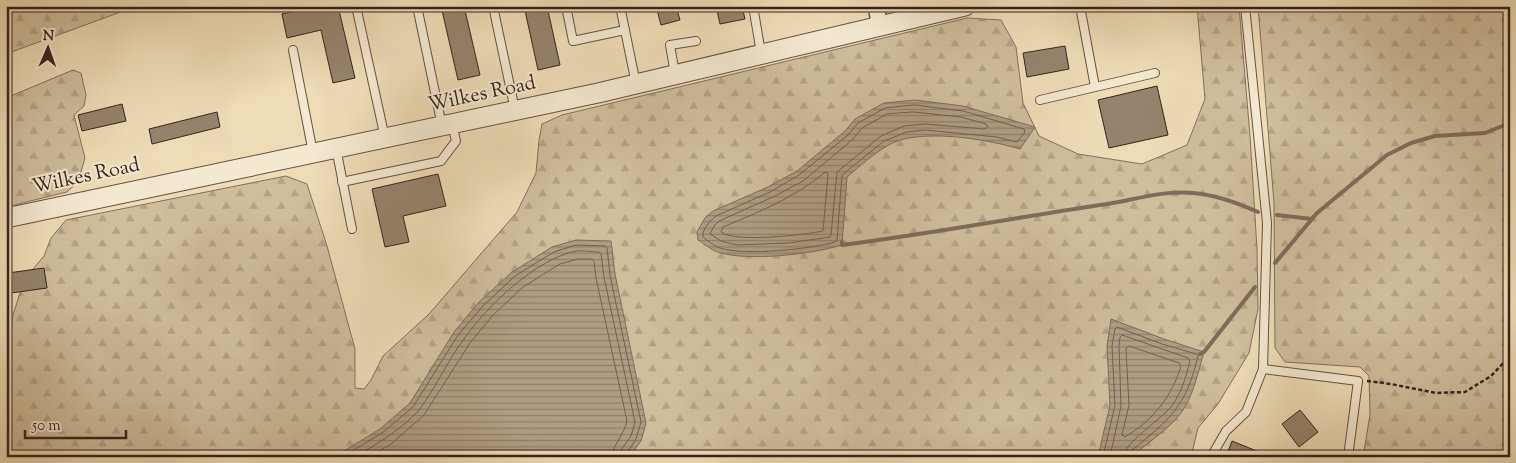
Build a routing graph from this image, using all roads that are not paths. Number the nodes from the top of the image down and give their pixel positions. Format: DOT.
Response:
graph roads {
  1 [pos="356,6"];
  2 [pos="418,6"];
  3 [pos="493,6"];
  4 [pos="566,6"];
  5 [pos="620,6"];
  6 [pos="753,6"];
  7 [pos="876,6"];
  8 [pos="965,6"];
  9 [pos="1080,6"];
  10 [pos="1245,6"];
  11 [pos="880,27"];
  12 [pos="625,30"];
  13 [pos="696,41"];
  14 [pos="293,50"];
  15 [pos="762,55"];
  16 [pos="1155,74"];
  17 [pos="676,75"];
  18 [pos="636,84"];
  19 [pos="1096,87"];
  20 [pos="1040,100"];
  21 [pos="515,111"];
  22 [pos="447,125"];
  23 [pos="384,138"];
  24 [pos="336,148"];
  25 [pos="313,153"];
  26 [pos="342,182"];
  27 [pos="6,218"];
  28 [pos="352,229"];
  29 [pos="1263,369"];
  30 [pos="1211,457"];
  31 [pos="1348,457"];
  1 -- 23 [label="lane"];
  2 -- 22 [label="lane"];
  3 -- 21 [label="lane"];
  4 -- 12 [label="lane"];
  5 -- 12 [label="lane"];
  6 -- 15 [label="lane"];
  7 -- 11 [label="street"];
  8 -- 11 [label="street, Wilkes Road"];
  9 -- 19 [label="lane"];
  10 -- 29 [label="lane"];
  11 -- 15 [label="street, Wilkes Road"];
  12 -- 18 [label="lane"];
  13 -- 17 [label="lane"];
  14 -- 25 [label="lane"];
  15 -- 17 [label="street, Wilkes Road"];
  16 -- 19 [label="lane"];
  17 -- 18 [label="street, Wilkes Road"];
  18 -- 21 [label="street, Wilkes Road"];
  19 -- 20 [label="lane"];
  21 -- 22 [label="street, Wilkes Road"];
  22 -- 23 [label="street, Wilkes Road"];
  22 -- 26 [label="lane"];
  23 -- 24 [label="street, Wilkes Road"];
  24 -- 25 [label="street, Wilkes Road"];
  24 -- 26 [label="lane"];
  25 -- 27 [label="street, Wilkes Road"];
  26 -- 28 [label="lane"];
  29 -- 30 [label="lane"];
  29 -- 31 [label="lane"];
}
